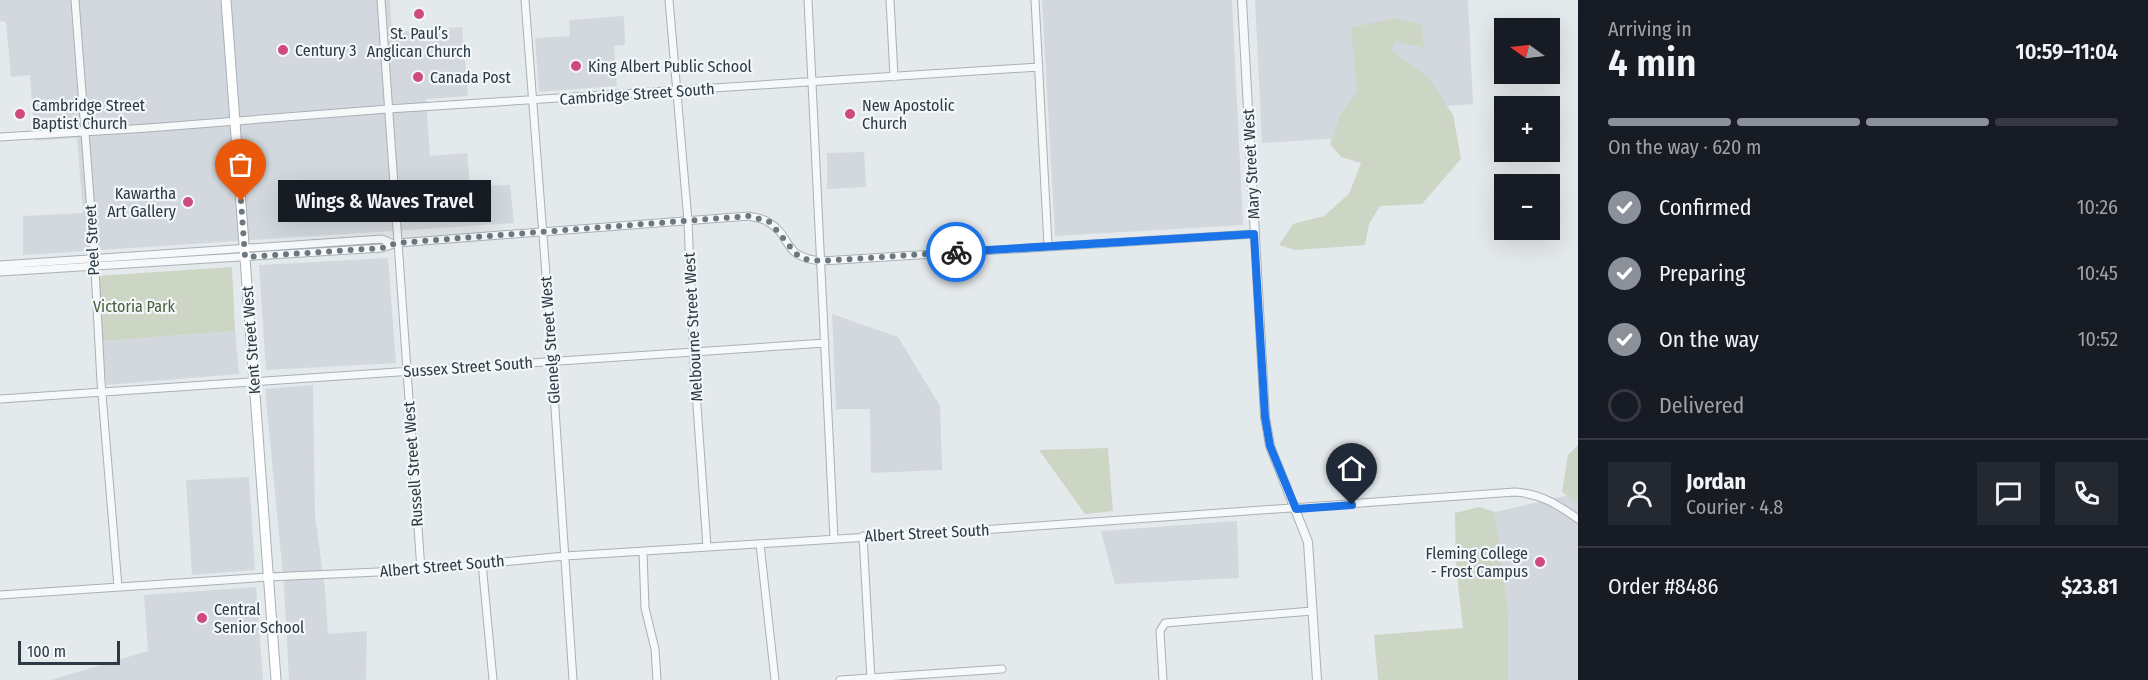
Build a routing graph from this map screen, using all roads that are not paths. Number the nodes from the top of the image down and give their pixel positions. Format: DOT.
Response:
graph roads {
  1 [pos="75,0"];
  2 [pos="226,0"];
  3 [pos="381,0"];
  4 [pos="525,0"];
  5 [pos="669,0"];
  6 [pos="808,0"];
  7 [pos="890,0"];
  8 [pos="1035,0"];
  9 [pos="1242,0"];
  10 [pos="1039,67"];
  11 [pos="894,77"];
  12 [pos="812,82"];
  13 [pos="676,92"];
  14 [pos="534,100"];
  15 [pos="388,109"];
  16 [pos="235,121"];
  17 [pos="85,131"];
  18 [pos="0,137"];
  19 [pos="688,221"];
  20 [pos="542,232"];
  21 [pos="1254,234"];
  22 [pos="394,243"];
  23 [pos="1048,245"];
  24 [pos="245,253"];
  25 [pos="822,261"];
  26 [pos="94,263"];
  27 [pos="0,265"];
  28 [pos="31,267"];
  29 [pos="0,272"];
  30 [pos="825,343"];
  31 [pos="693,351"];
  32 [pos="550,361"];
  33 [pos="407,371"];
  34 [pos="254,381"];
  35 [pos="102,392"];
  36 [pos="0,399"];
  37 [pos="1296,509"];
  38 [pos="1578,519"];
  39 [pos="862,536"];
  40 [pos="834,539"];
  41 [pos="760,544"];
  42 [pos="707,547"];
  43 [pos="643,552"];
  44 [pos="565,556"];
  45 [pos="482,562"];
  46 [pos="421,570"];
  47 [pos="269,577"];
  48 [pos="118,587"];
  49 [pos="0,595"];
  50 [pos="1312,611"];
  51 [pos="1002,669"];
  52 [pos="871,679"];
  53 [pos="276,680"];
  54 [pos="493,680"];
  55 [pos="573,680"];
  56 [pos="657,680"];
  57 [pos="775,680"];
  58 [pos="840,680"];
  59 [pos="1163,680"];
  60 [pos="1317,680"];
  1 -- 17 [label="street, Peel Street"];
  2 -- 16 [label="main road, Kent Street West"];
  3 -- 15 [label="street, Russell Street West"];
  4 -- 14 [label="street, Glenelg Street West"];
  5 -- 13 [label="street, Melbourne Street West"];
  6 -- 12 [label="street"];
  7 -- 11 [label="street"];
  8 -- 10 [label="street"];
  9 -- 21 [label="street, Mary Street West"];
  10 -- 11 [label="street, Cambridge Street South"];
  10 -- 23 [label="street"];
  11 -- 12 [label="street, Cambridge Street South"];
  12 -- 13 [label="street, Cambridge Street South"];
  12 -- 25 [label="street"];
  13 -- 14 [label="street, Cambridge Street South"];
  13 -- 19 [label="street, Melbourne Street West"];
  14 -- 15 [label="street, Cambridge Street South"];
  14 -- 20 [label="street, Glenelg Street West"];
  15 -- 16 [label="street, Cambridge Street South"];
  15 -- 22 [label="street, Russell Street West"];
  16 -- 17 [label="street, Cambridge Street South"];
  16 -- 24 [label="main road, Kent Street West"];
  17 -- 18 [label="street, Cambridge Street South"];
  17 -- 26 [label="street, Peel Street"];
  19 -- 20 [label="street"];
  19 -- 25 [label="street"];
  19 -- 31 [label="street, Melbourne Street West"];
  20 -- 22 [label="street"];
  20 -- 32 [label="street, Glenelg Street West"];
  21 -- 23 [label="street"];
  21 -- 37 [label="street, Mary Street West"];
  22 -- 24 [label="street"];
  22 -- 33 [label="street, Russell Street West"];
  23 -- 25 [label="street"];
  24 -- 26 [label="street"];
  24 -- 34 [label="main road, Kent Street West"];
  25 -- 30 [label="street"];
  26 -- 28 [label="street"];
  26 -- 35 [label="street, Peel Street"];
  27 -- 28 [label="street"];
  28 -- 29 [label="street"];
  30 -- 31 [label="street, Sussex Street South"];
  30 -- 40 [label="street"];
  31 -- 32 [label="street, Sussex Street South"];
  31 -- 42 [label="street, Melbourne Street West"];
  32 -- 33 [label="street, Sussex Street South"];
  32 -- 44 [label="street, Glenelg Street West"];
  33 -- 34 [label="street, Sussex Street South"];
  33 -- 46 [label="street, Russell Street West"];
  34 -- 35 [label="street, Sussex Street South"];
  34 -- 47 [label="main road, Kent Street West"];
  35 -- 36 [label="street, Sussex Street South"];
  35 -- 48 [label="street, Peel Street"];
  37 -- 38 [label="street, Albert Street South"];
  37 -- 39 [label="street, Albert Street South"];
  37 -- 50 [label="street, Mary Street West"];
  39 -- 40 [label="street, Albert Street South"];
  39 -- 52 [label="street"];
  40 -- 41 [label="street, Albert Street South"];
  41 -- 42 [label="street, Albert Street South"];
  41 -- 57 [label="street"];
  42 -- 43 [label="street, Albert Street South"];
  43 -- 44 [label="street, Albert Street South"];
  43 -- 56 [label="street"];
  44 -- 45 [label="street, Albert Street South"];
  44 -- 55 [label="street, Glenelg Street West"];
  45 -- 46 [label="street, Albert Street South"];
  45 -- 54 [label="street"];
  46 -- 47 [label="street, Albert Street South"];
  47 -- 48 [label="street, Albert Street South"];
  47 -- 53 [label="main road, Kent Street West"];
  48 -- 49 [label="street, Albert Street South"];
  50 -- 59 [label="street"];
  50 -- 60 [label="street, Mary Street West"];
  51 -- 52 [label="street"];
  52 -- 58 [label="street"];
}
